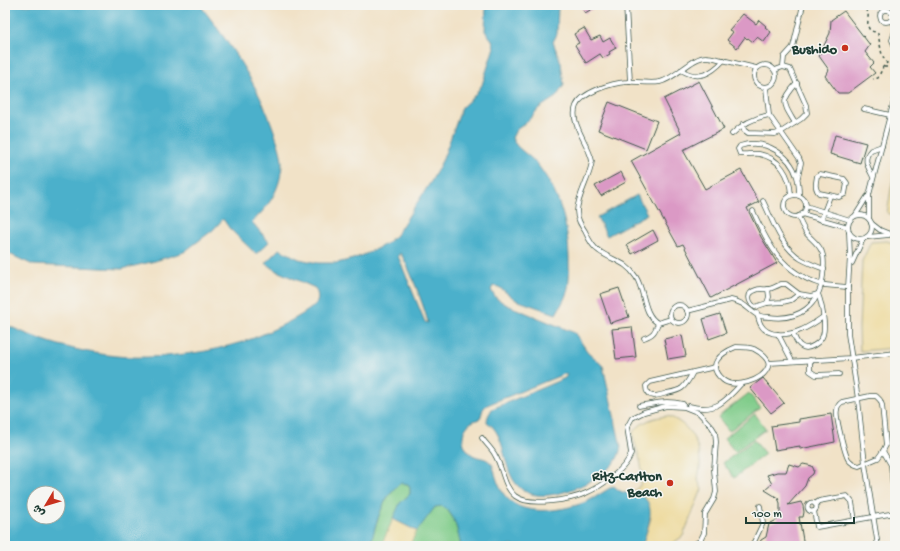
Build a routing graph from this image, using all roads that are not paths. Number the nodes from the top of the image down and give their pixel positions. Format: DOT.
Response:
graph roads {
  1 [pos="626,5"];
  2 [pos="803,5"];
  3 [pos="883,5"];
  4 [pos="895,8"];
  5 [pos="884,10"];
  6 [pos="891,11"];
  7 [pos="891,21"];
  8 [pos="895,26"];
  9 [pos="895,31"];
  10 [pos="895,47"];
  11 [pos="724,60"];
  12 [pos="783,67"];
  13 [pos="756,68"];
  14 [pos="682,70"];
  15 [pos="775,70"];
  16 [pos="630,82"];
  17 [pos="797,83"];
  18 [pos="766,88"];
  19 [pos="895,98"];
  20 [pos="864,109"];
  21 [pos="769,115"];
  22 [pos="890,115"];
  23 [pos="795,123"];
  24 [pos="743,124"];
  25 [pos="781,132"];
  26 [pos="732,134"];
  27 [pos="882,146"];
  28 [pos="798,178"];
  29 [pos="873,178"];
  30 [pos="791,195"];
  31 [pos="869,195"];
  32 [pos="799,196"];
  33 [pos="830,196"];
  34 [pos="763,202"];
  35 [pos="806,206"];
  36 [pos="753,211"];
  37 [pos="824,212"];
  38 [pos="800,215"];
  39 [pos="852,218"];
  40 [pos="821,220"];
  41 [pos="870,221"];
  42 [pos="848,230"];
  43 [pos="893,235"];
  44 [pos="865,238"];
  45 [pos="850,267"];
  46 [pos="824,269"];
  47 [pos="821,284"];
  48 [pos="848,287"];
  49 [pos="768,289"];
  50 [pos="799,294"];
  51 [pos="818,294"];
  52 [pos="767,303"];
  53 [pos="755,307"];
  54 [pos="687,311"];
  55 [pos="758,315"];
  56 [pos="823,318"];
  57 [pos="671,319"];
  58 [pos="658,323"];
  59 [pos="793,333"];
  60 [pos="778,334"];
  61 [pos="644,338"];
  62 [pos="895,353"];
  63 [pos="851,358"];
  64 [pos="810,360"];
  65 [pos="792,361"];
  66 [pos="769,363"];
  67 [pos="716,368"];
  68 [pos="693,372"];
  69 [pos="839,374"];
  70 [pos="741,384"];
  71 [pos="858,399"];
  72 [pos="648,405"];
  73 [pos="639,406"];
  74 [pos="650,410"];
  75 [pos="700,411"];
  76 [pos="482,438"];
  77 [pos="883,451"];
  78 [pos="865,464"];
  79 [pos="816,504"];
  80 [pos="760,506"];
  81 [pos="895,510"];
  82 [pos="814,511"];
  83 [pos="895,514"];
  84 [pos="874,517"];
  85 [pos="855,521"];
  86 [pos="445,546"];
  87 [pos="449,546"];
  88 [pos="691,546"];
  89 [pos="752,546"];
  90 [pos="878,546"];
  1 -- 16 [label="lane"];
  2 -- 12 [label="lane"];
  3 -- 5 [label="lane"];
  4 -- 6 [label="lane"];
  5 -- 6 [label="lane"];
  5 -- 7 [label="lane"];
  6 -- 7 [label="lane"];
  7 -- 8 [label="lane"];
  9 -- 10 [label="lane"];
  11 -- 13 [label="lane"];
  11 -- 14 [label="lane"];
  11 -- 14 [label="lane"];
  12 -- 15 [label="lane"];
  12 -- 17 [label="lane"];
  13 -- 15 [label="lane"];
  13 -- 18 [label="lane"];
  14 -- 16 [label="lane"];
  15 -- 18 [label="lane"];
  16 -- 58 [label="lane"];
  17 -- 23 [label="lane"];
  17 -- 23 [label="lane"];
  18 -- 21 [label="lane"];
  19 -- 22 [label="lane"];
  20 -- 22 [label="lane"];
  21 -- 24 [label="lane"];
  21 -- 25 [label="lane"];
  22 -- 27 [label="lane"];
  23 -- 25 [label="lane"];
  24 -- 25 [label="lane"];
  24 -- 26 [label="lane"];
  25 -- 28 [label="lane"];
  27 -- 29 [label="lane"];
  27 -- 29 [label="lane"];
  28 -- 30 [label="lane"];
  28 -- 32 [label="lane"];
  29 -- 31 [label="lane"];
  30 -- 32 [label="lane"];
  30 -- 38 [label="lane"];
  31 -- 39 [label="lane"];
  31 -- 41 [label="lane"];
  32 -- 35 [label="lane"];
  33 -- 33 [label="lane"];
  33 -- 37 [label="lane"];
  34 -- 46 [label="lane"];
  35 -- 37 [label="lane"];
  35 -- 38 [label="lane"];
  36 -- 47 [label="lane"];
  37 -- 39 [label="lane"];
  37 -- 40 [label="lane"];
  38 -- 40 [label="lane"];
  38 -- 46 [label="lane"];
  39 -- 41 [label="lane"];
  39 -- 42 [label="lane"];
  40 -- 42 [label="lane"];
  41 -- 43 [label="lane"];
  41 -- 44 [label="lane"];
  42 -- 44 [label="lane"];
  42 -- 45 [label="lane"];
  43 -- 44 [label="lane"];
  44 -- 45 [label="lane"];
  45 -- 48 [label="lane"];
  46 -- 47 [label="lane"];
  47 -- 48 [label="lane"];
  47 -- 51 [label="lane"];
  48 -- 63 [label="lane"];
  49 -- 50 [label="lane"];
  49 -- 52 [label="lane"];
  49 -- 53 [label="lane"];
  50 -- 51 [label="lane"];
  50 -- 52 [label="lane"];
  51 -- 55 [label="lane"];
  51 -- 56 [label="lane"];
  52 -- 53 [label="lane"];
  53 -- 55 [label="lane"];
  54 -- 55 [label="lane"];
  54 -- 57 [label="lane"];
  54 -- 57 [label="lane"];
  55 -- 60 [label="lane"];
  56 -- 59 [label="lane"];
  56 -- 59 [label="lane"];
  57 -- 58 [label="lane"];
  58 -- 61 [label="lane"];
  59 -- 60 [label="lane"];
  60 -- 65 [label="lane"];
  62 -- 63 [label="lane"];
  63 -- 64 [label="lane"];
  63 -- 71 [label="lane"];
  64 -- 65 [label="lane"];
  64 -- 69 [label="lane"];
  65 -- 66 [label="lane"];
  66 -- 67 [label="lane"];
  66 -- 70 [label="lane"];
  67 -- 68 [label="lane"];
  67 -- 70 [label="lane"];
  68 -- 68 [label="lane"];
  70 -- 75 [label="lane"];
  71 -- 77 [label="lane"];
  71 -- 78 [label="lane"];
  71 -- 78 [label="lane"];
  72 -- 73 [label="lane"];
  72 -- 74 [label="lane"];
  72 -- 75 [label="lane"];
  74 -- 75 [label="lane"];
  74 -- 76 [label="lane"];
  75 -- 88 [label="lane"];
  77 -- 78 [label="lane"];
  77 -- 81 [label="lane"];
  78 -- 84 [label="lane"];
  79 -- 82 [label="lane"];
  79 -- 82 [label="lane"];
  79 -- 85 [label="lane"];
  80 -- 89 [label="lane"];
  82 -- 85 [label="lane"];
  83 -- 84 [label="lane"];
  84 -- 85 [label="lane"];
  84 -- 90 [label="lane"];
  86 -- 87 [label="lane"];
}
